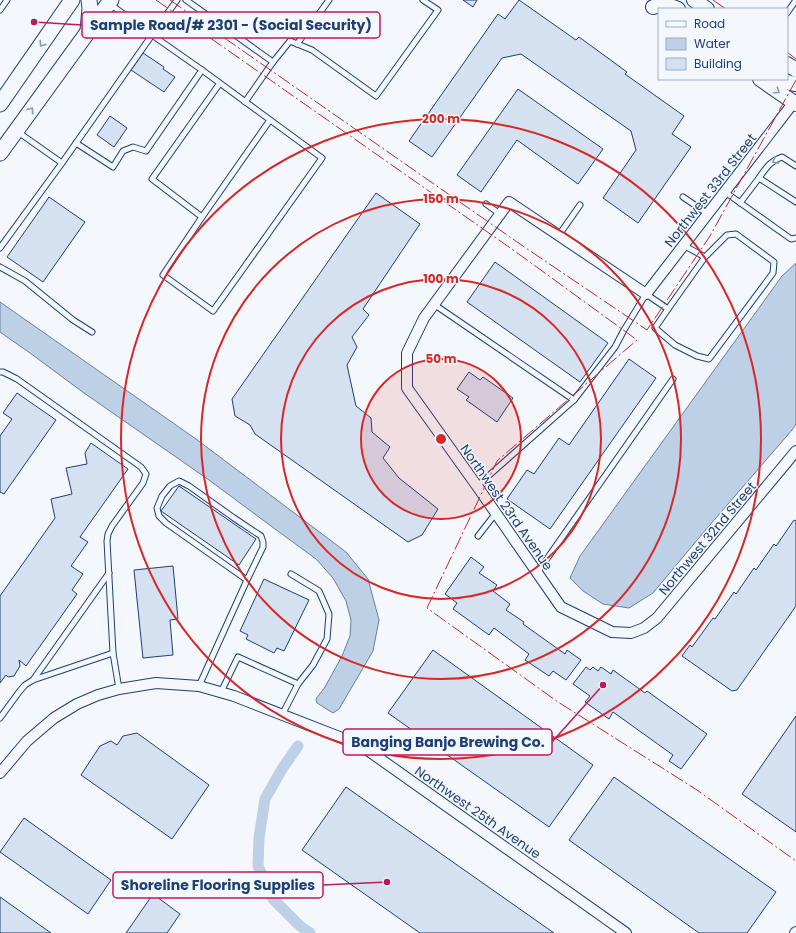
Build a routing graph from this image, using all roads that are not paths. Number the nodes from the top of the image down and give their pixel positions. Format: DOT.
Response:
graph roads {
  1 [pos="7,0"];
  2 [pos="72,0"];
  3 [pos="89,0"];
  4 [pos="177,0"];
  5 [pos="186,0"];
  6 [pos="329,0"];
  7 [pos="423,0"];
  8 [pos="694,0"];
  9 [pos="796,0"];
  10 [pos="109,1"];
  11 [pos="652,6"];
  12 [pos="675,8"];
  13 [pos="706,8"];
  14 [pos="0,10"];
  15 [pos="788,11"];
  16 [pos="88,32"];
  17 [pos="152,35"];
  18 [pos="297,44"];
  19 [pos="273,62"];
  20 [pos="202,70"];
  21 [pos="762,80"];
  22 [pos="782,80"];
  23 [pos="220,83"];
  24 [pos="796,84"];
  25 [pos="245,102"];
  26 [pos="795,102"];
  27 [pos="0,104"];
  28 [pos="270,120"];
  29 [pos="16,131"];
  30 [pos="76,143"];
  31 [pos="0,153"];
  32 [pos="62,163"];
  33 [pos="796,166"];
  34 [pos="759,178"];
  35 [pos="725,192"];
  36 [pos="683,197"];
  37 [pos="796,202"];
  38 [pos="740,203"];
  39 [pos="486,204"];
  40 [pos="580,205"];
  41 [pos="500,214"];
  42 [pos="708,214"];
  43 [pos="202,217"];
  44 [pos="559,235"];
  45 [pos="796,238"];
  46 [pos="683,246"];
  47 [pos="0,248"];
  48 [pos="706,257"];
  49 [pos="0,267"];
  50 [pos="646,294"];
  51 [pos="434,305"];
  52 [pos="668,309"];
  53 [pos="92,332"];
  54 [pos="0,372"];
  55 [pos="673,379"];
  56 [pos="574,400"];
  57 [pos="796,451"];
  58 [pos="477,486"];
  59 [pos="496,513"];
  60 [pos="478,536"];
  61 [pos="109,573"];
  62 [pos="537,573"];
  63 [pos="291,574"];
  64 [pos="247,580"];
  65 [pos="631,633"];
  66 [pos="113,653"];
  67 [pos="33,680"];
  68 [pos="298,684"];
  69 [pos="199,686"];
  70 [pos="119,689"];
  71 [pos="221,692"];
  72 [pos="282,715"];
  73 [pos="0,718"];
  74 [pos="0,773"];
  75 [pos="626,933"];
  1 -- 14 [label="lane"];
  2 -- 27 [label="main road, one-way"];
  3 -- 16 [label="main road"];
  4 -- 17 [label="lane"];
  5 -- 19 [label="lane"];
  6 -- 18 [label="lane"];
  7 -- 18 [label="lane"];
  8 -- 13 [label="main road"];
  9 -- 15 [label="lane"];
  10 -- 16 [label="main road"];
  10 -- 17 [label="lane"];
  11 -- 12 [label="main road"];
  29 -- 16 [label="main road, one-way"];
  17 -- 20 [label="lane"];
  17 -- 30 [label="lane"];
  18 -- 19 [label="lane"];
  19 -- 25 [label="lane"];
  20 -- 23 [label="lane"];
  20 -- 30 [label="lane"];
  21 -- 26 [label="main road, one-way"];
  22 -- 24 [label="main road"];
  23 -- 25 [label="lane"];
  23 -- 43 [label="lane"];
  25 -- 28 [label="lane"];
  26 -- 35 [label="street, Northwest 33rd Street"];
  28 -- 43 [label="lane"];
  28 -- 43 [label="lane"];
  29 -- 31 [label="main road"];
  29 -- 32 [label="lane"];
  30 -- 32 [label="lane"];
  32 -- 47 [label="lane"];
  33 -- 34 [label="lane, one-way"];
  34 -- 37 [label="lane"];
  34 -- 38 [label="lane"];
  35 -- 38 [label="lane"];
  35 -- 42 [label="street, Northwest 33rd Street"];
  36 -- 42 [label="lane"];
  38 -- 45 [label="lane"];
  39 -- 41 [label="lane"];
  40 -- 44 [label="lane"];
  41 -- 44 [label="street"];
  41 -- 51 [label="street"];
  42 -- 46 [label="street, Northwest 33rd Street"];
  44 -- 50 [label="street"];
  46 -- 48 [label="lane"];
  46 -- 50 [label="street, Northwest 33rd Street"];
  48 -- 52 [label="lane"];
  48 -- 52 [label="lane"];
  49 -- 53 [label="lane"];
  50 -- 52 [label="lane"];
  50 -- 56 [label="lane"];
  51 -- 56 [label="lane"];
  51 -- 58 [label="street, Northwest 23rd Avenue"];
  54 -- 61 [label="lane"];
  55 -- 62 [label="lane"];
  56 -- 58 [label="lane"];
  57 -- 65 [label="street, Northwest 32nd Street"];
  58 -- 59 [label="street, Northwest 23rd Avenue"];
  59 -- 60 [label="lane"];
  59 -- 62 [label="street, Northwest 23rd Avenue"];
  61 -- 66 [label="lane"];
  61 -- 67 [label="lane"];
  62 -- 65 [label="street, Northwest 23rd Avenue"];
  63 -- 68 [label="lane"];
  64 -- 64 [label="lane"];
  64 -- 69 [label="lane"];
  66 -- 67 [label="lane"];
  66 -- 70 [label="lane"];
  67 -- 73 [label="lane"];
  68 -- 71 [label="lane"];
  68 -- 72 [label="lane"];
  69 -- 70 [label="street, Northwest 25th Avenue"];
  69 -- 71 [label="street, Northwest 25th Avenue"];
  70 -- 74 [label="street, Northwest 25th Avenue"];
  71 -- 72 [label="street, Northwest 25th Avenue"];
  72 -- 75 [label="street, Northwest 25th Avenue"];
}
